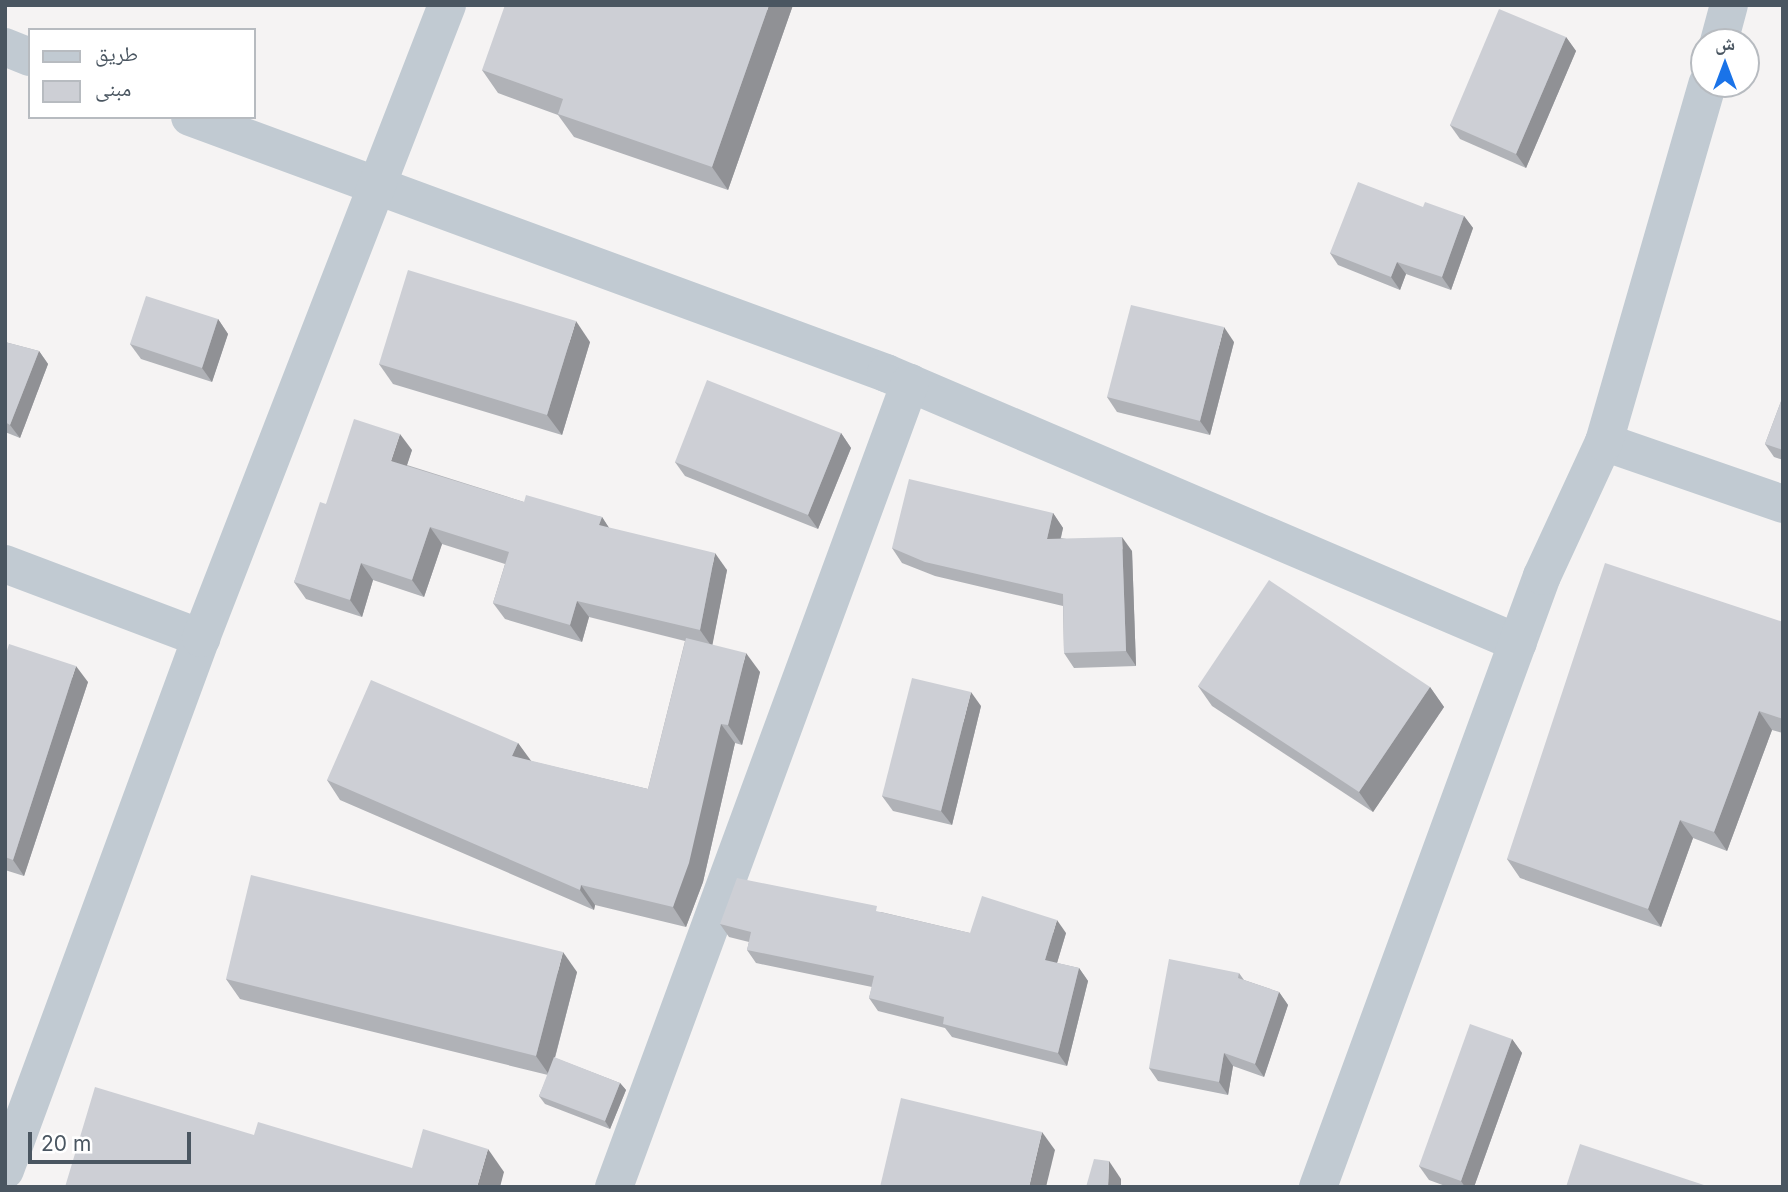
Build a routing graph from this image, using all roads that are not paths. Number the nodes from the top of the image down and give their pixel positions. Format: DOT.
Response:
graph roads {
  1 [pos="447,5"];
  2 [pos="1729,5"];
  3 [pos="1723,28"];
  4 [pos="5,47"];
  5 [pos="28,56"];
  6 [pos="1703,98"];
  7 [pos="195,119"];
  8 [pos="377,188"];
  9 [pos="910,383"];
  10 [pos="1604,442"];
  11 [pos="1783,504"];
  12 [pos="5,564"];
  13 [pos="201,638"];
  14 [pos="1518,643"];
  15 [pos="5,1170"];
  16 [pos="614,1187"];
  17 [pos="1318,1187"];
  1 -- 8 [label="street"];
  2 -- 3 [label="street"];
  4 -- 5 [label="street"];
  6 -- 10 [label="street"];
  7 -- 8 [label="street"];
  8 -- 9 [label="street"];
  8 -- 13 [label="street"];
  9 -- 14 [label="street"];
  9 -- 16 [label="street"];
  10 -- 11 [label="street"];
  10 -- 14 [label="street"];
  12 -- 13 [label="street"];
  13 -- 15 [label="street"];
  14 -- 17 [label="street"];
}
